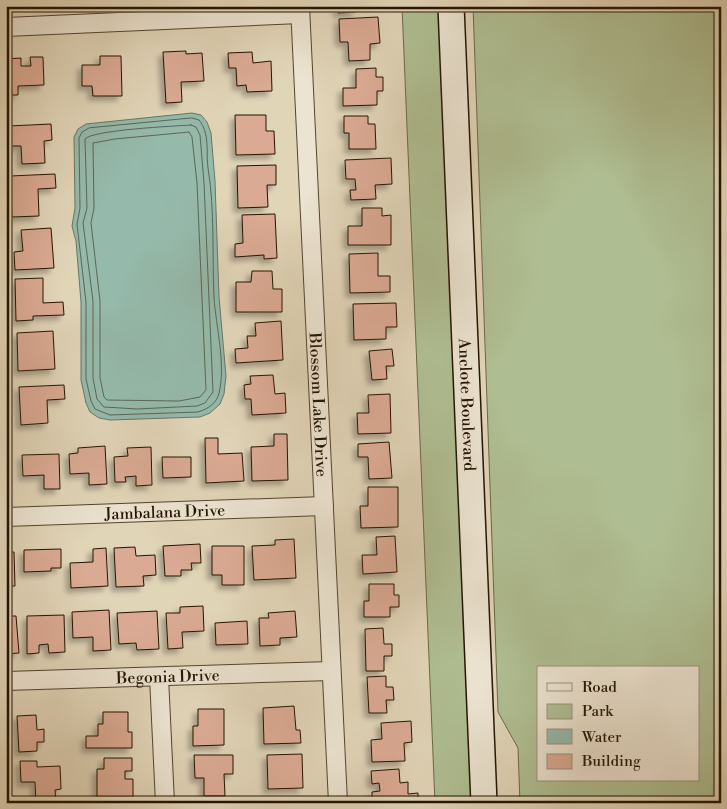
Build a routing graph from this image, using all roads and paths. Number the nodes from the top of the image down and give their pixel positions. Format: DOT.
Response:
graph roads {
  1 [pos="451,6"];
  2 [pos="300,10"];
  3 [pos="6,27"];
  4 [pos="324,506"];
  5 [pos="6,516"];
  6 [pos="331,671"];
  7 [pos="159,677"];
  8 [pos="6,681"];
  9 [pos="164,803"];
  10 [pos="338,803"];
  11 [pos="484,803"];
  1 -- 11 [label="street, Anclote Boulevard"];
  2 -- 3 [label="street"];
  2 -- 4 [label="street, Blossom Lake Drive"];
  4 -- 5 [label="street, Jambalana Drive"];
  4 -- 6 [label="street, Blossom Lake Drive"];
  6 -- 7 [label="street, Begonia Drive"];
  6 -- 10 [label="street, Blossom Lake Drive"];
  7 -- 8 [label="street, Begonia Drive"];
  7 -- 9 [label="street"];
}
